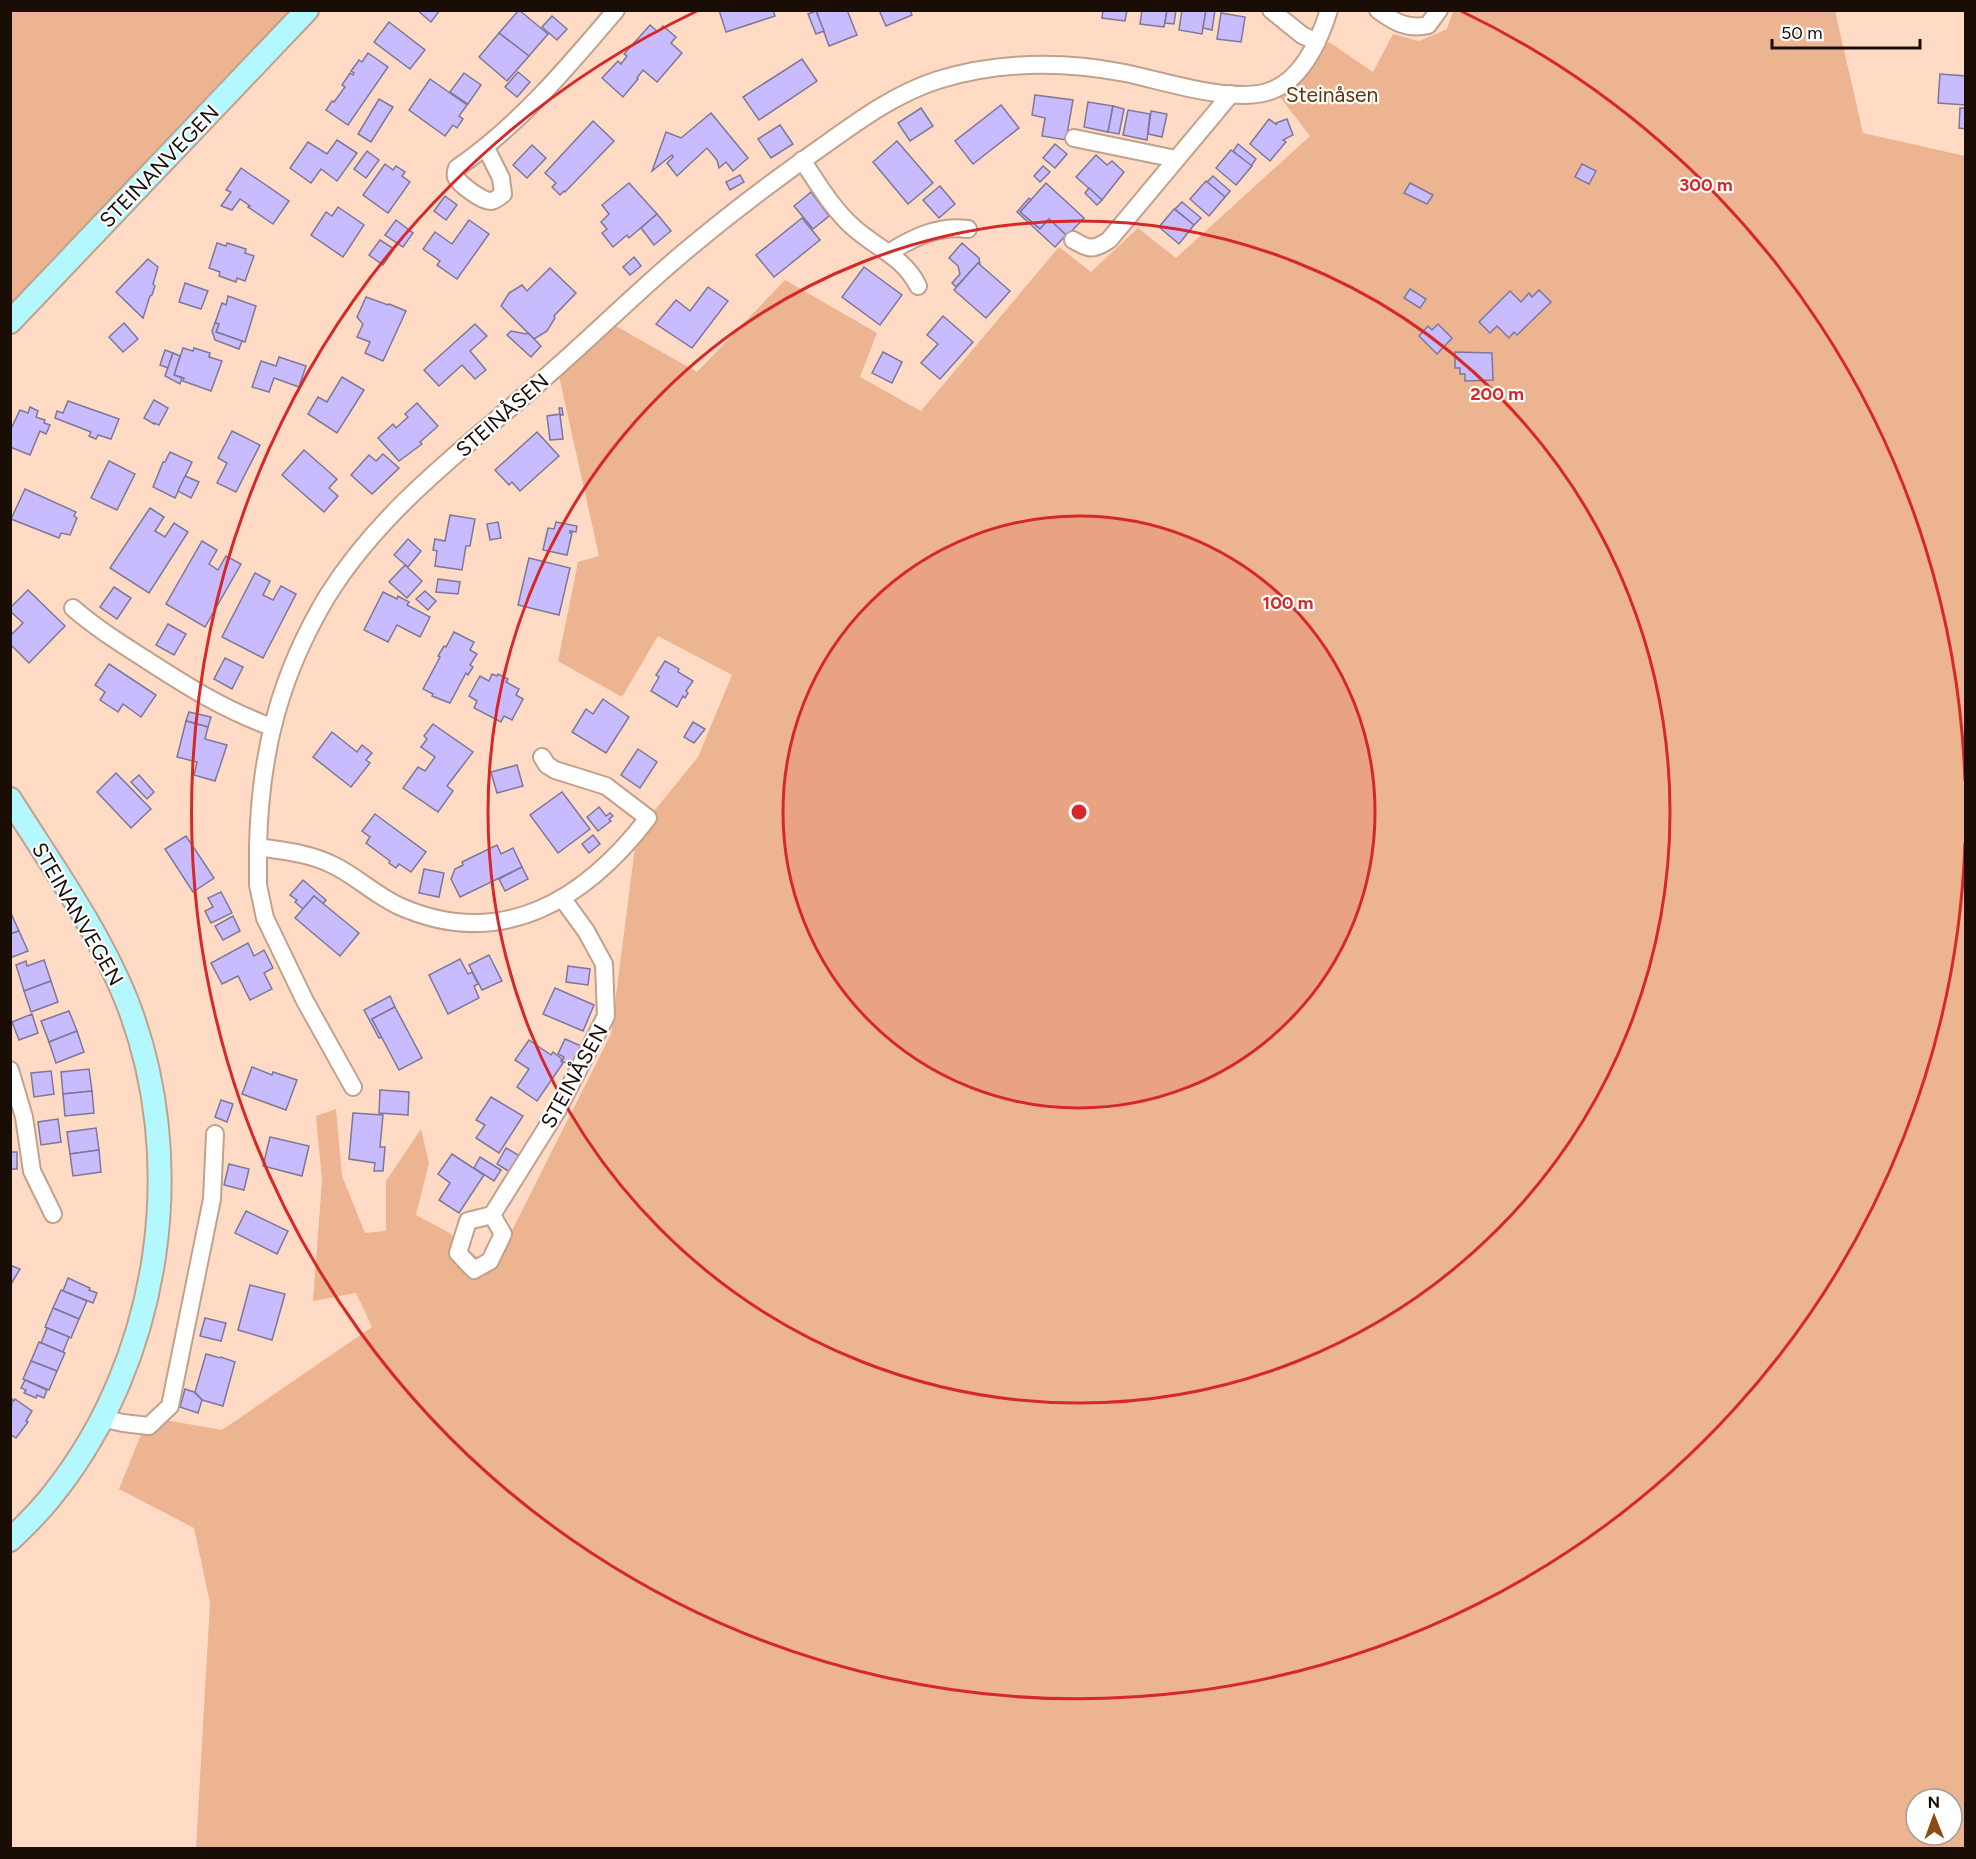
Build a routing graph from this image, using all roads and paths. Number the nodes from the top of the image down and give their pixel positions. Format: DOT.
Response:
graph roads {
  1 [pos="307,10"];
  2 [pos="616,10"];
  3 [pos="1271,10"];
  4 [pos="1329,10"];
  5 [pos="1378,10"];
  6 [pos="1439,10"];
  7 [pos="1317,42"];
  8 [pos="1231,94"];
  9 [pos="1074,138"];
  10 [pos="486,148"];
  11 [pos="1176,159"];
  12 [pos="802,160"];
  13 [pos="968,229"];
  14 [pos="1073,240"];
  15 [pos="890,252"];
  16 [pos="918,286"];
  17 [pos="10,322"];
  18 [pos="73,608"];
  19 [pos="272,727"];
  20 [pos="542,757"];
  21 [pos="10,799"];
  22 [pos="258,847"];
  23 [pos="562,898"];
  24 [pos="10,1070"];
  25 [pos="353,1087"];
  26 [pos="215,1134"];
  27 [pos="53,1214"];
  28 [pos="492,1215"];
  29 [pos="101,1418"];
  30 [pos="10,1540"];
  1 -- 17 [label="main road, STEINANVEGEN"];
  2 -- 10 [label="street"];
  3 -- 7 [label="street"];
  4 -- 7 [label="street, STEINÅSEN"];
  5 -- 6 [label="street"];
  7 -- 8 [label="street, STEINÅSEN"];
  8 -- 11 [label="street"];
  8 -- 12 [label="street, STEINÅSEN"];
  9 -- 11 [label="street"];
  11 -- 14 [label="street"];
  12 -- 15 [label="street"];
  12 -- 19 [label="street, STEINÅSEN"];
  13 -- 15 [label="street"];
  15 -- 16 [label="street"];
  18 -- 19 [label="street"];
  19 -- 22 [label="street, STEINÅSEN"];
  20 -- 23 [label="street"];
  21 -- 29 [label="main road, STEINANVEGEN"];
  22 -- 23 [label="street"];
  22 -- 25 [label="street, STEINÅSEN"];
  23 -- 28 [label="street, STEINÅSEN"];
  24 -- 27 [label="street"];
  26 -- 29 [label="street"];
  29 -- 30 [label="main road, STEINANVEGEN"];
}
